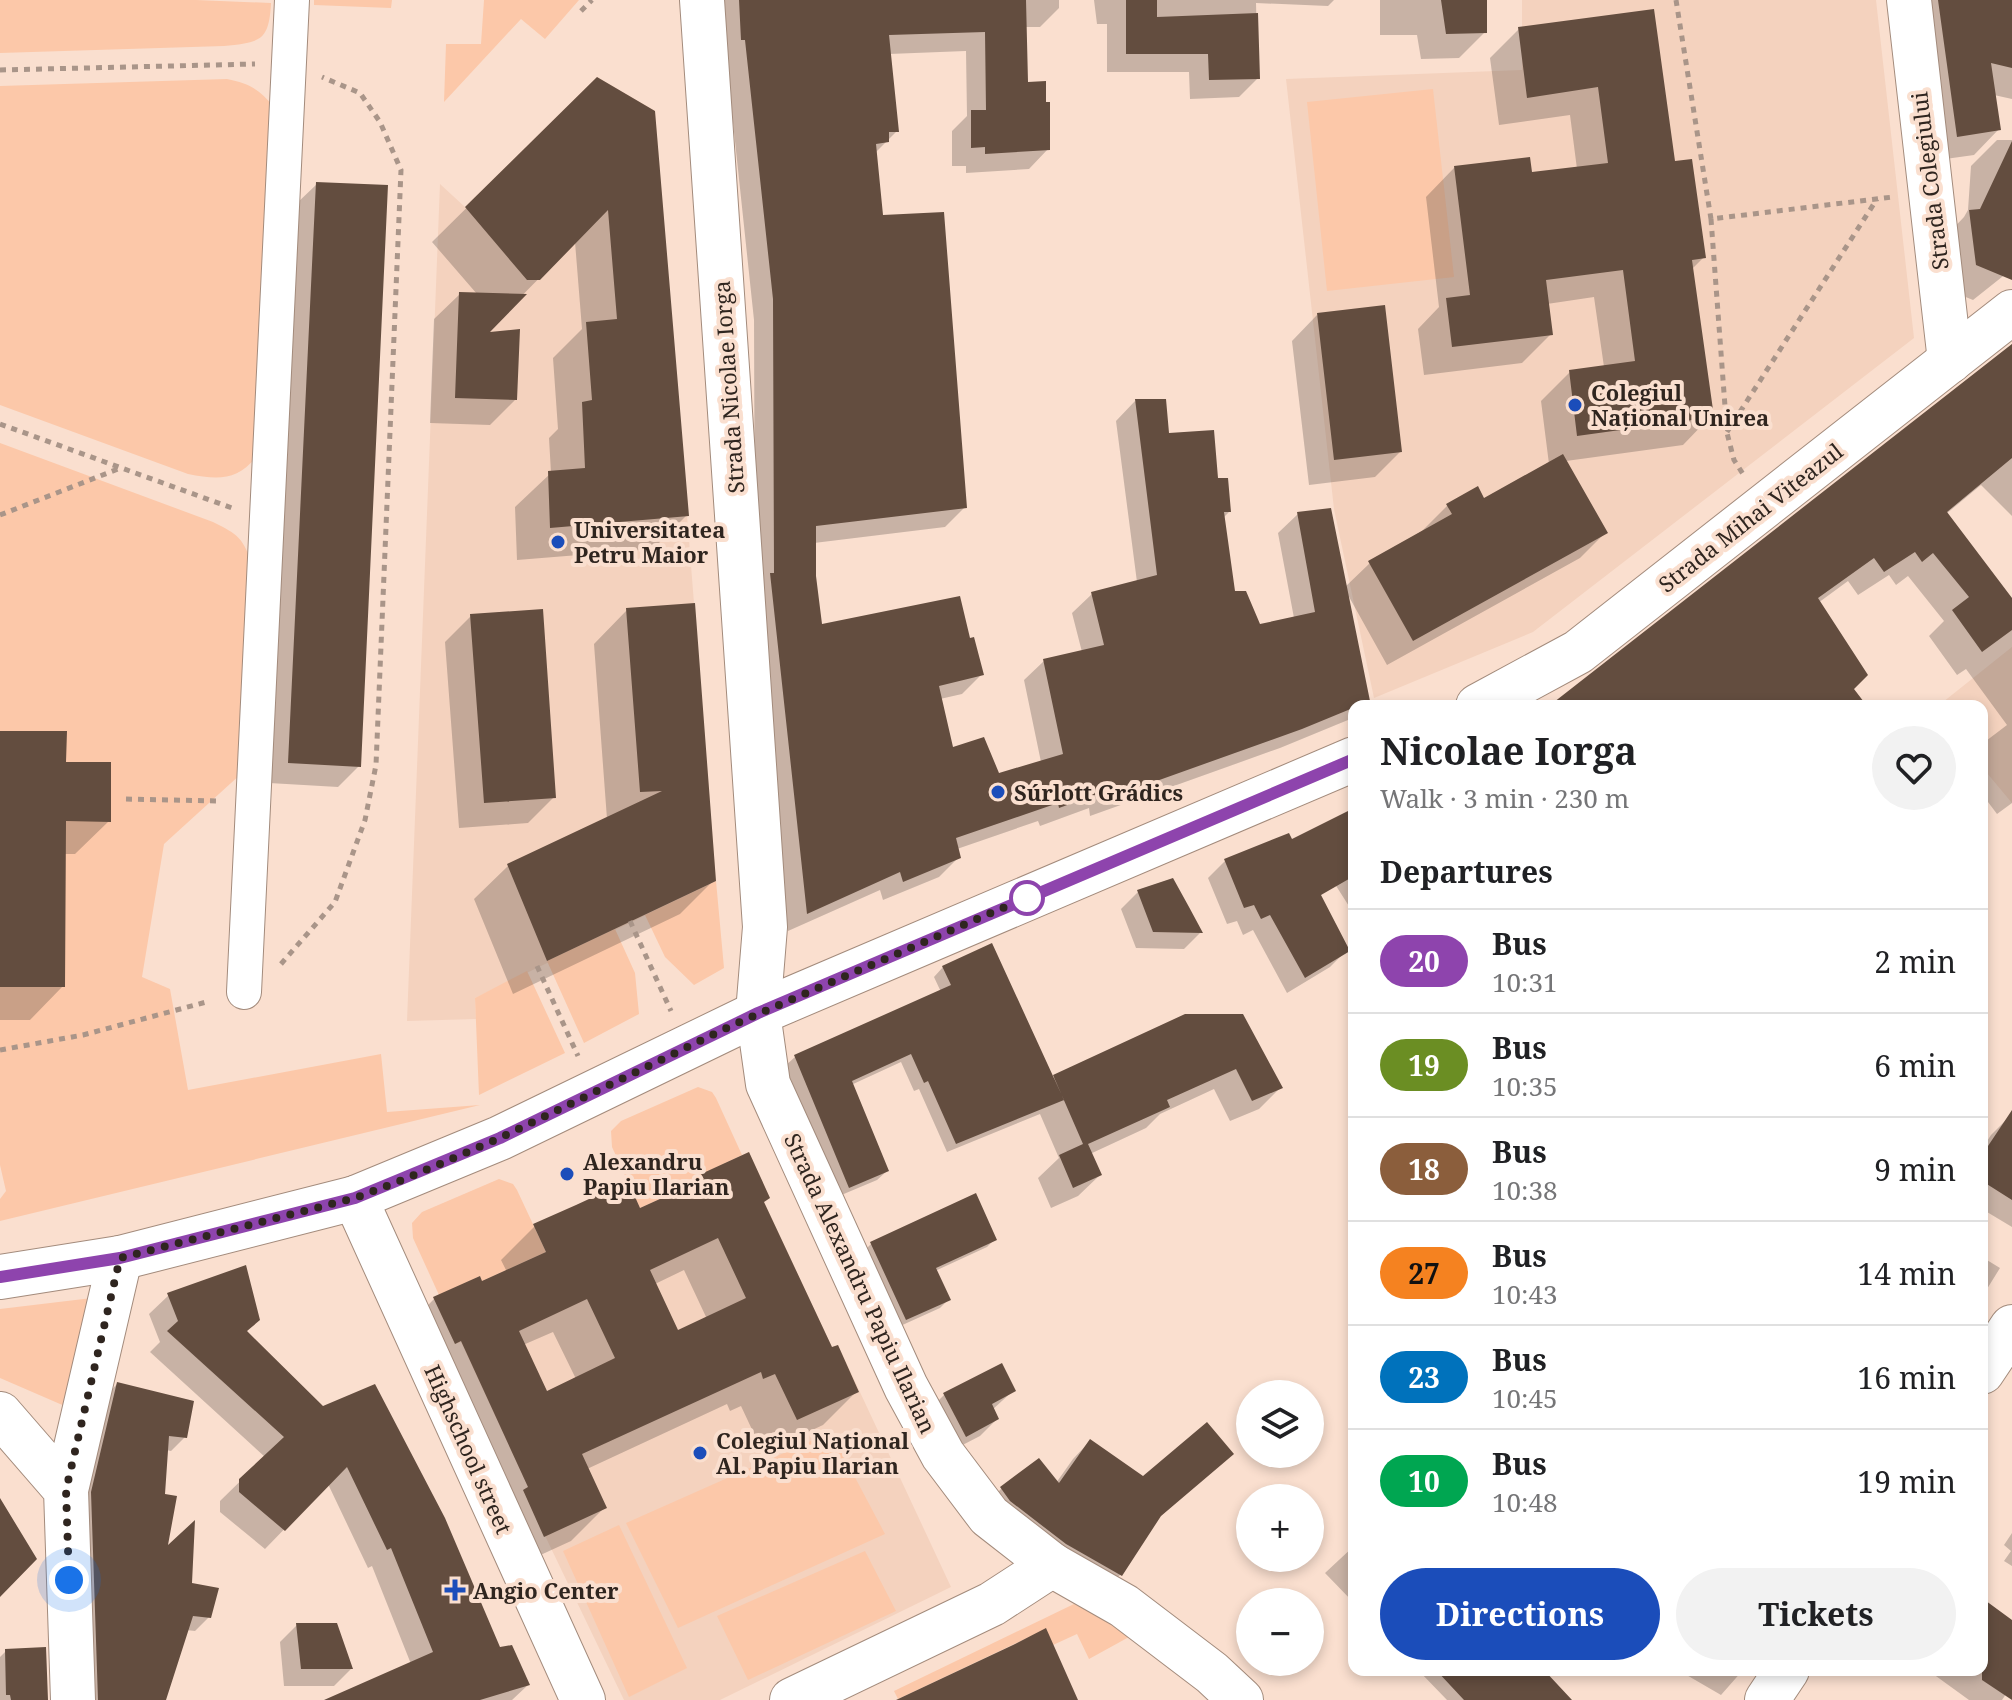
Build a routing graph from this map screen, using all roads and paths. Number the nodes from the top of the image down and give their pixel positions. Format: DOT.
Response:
graph roads {
  1 [pos="292,0"];
  2 [pos="592,0"];
  3 [pos="702,0"];
  4 [pos="1676,0"];
  5 [pos="1909,0"];
  6 [pos="581,11"];
  7 [pos="289,63"];
  8 [pos="0,70"];
  9 [pos="1898,197"];
  10 [pos="1877,199"];
  11 [pos="1711,219"];
  12 [pos="2012,312"];
  13 [pos="1950,361"];
  14 [pos="0,424"];
  15 [pos="1727,433"];
  16 [pos="120,468"];
  17 [pos="1746,481"];
  18 [pos="0,515"];
  19 [pos="267,521"];
  20 [pos="1489,700"];
  21 [pos="1348,762"];
  22 [pos="126,799"];
  23 [pos="253,801"];
  24 [pos="630,921"];
  25 [pos="537,966"];
  26 [pos="244,992"];
  27 [pos="758,1013"];
  28 [pos="675,1019"];
  29 [pos="0,1050"];
  30 [pos="584,1068"];
  31 [pos="355,1198"];
  32 [pos="120,1258"];
  33 [pos="0,1277"];
  34 [pos="2012,1327"];
  35 [pos="1988,1363"];
  36 [pos="0,1414"];
  37 [pos="66,1490"];
  38 [pos="1052,1565"];
  39 [pos="1783,1676"];
  40 [pos="73,1700"];
  41 [pos="583,1700"];
  42 [pos="792,1700"];
  43 [pos="1241,1700"];
  44 [pos="1767,1700"];
  1 -- 7 [label="street"];
  2 -- 6 [label="path"];
  3 -- 27 [label="street, Strada Nicolae Iorga"];
  4 -- 11 [label="path"];
  5 -- 13 [label="street, Strada Colegiului"];
  7 -- 8 [label="path"];
  7 -- 19 [label="street"];
  7 -- 26 [label="path"];
  9 -- 10 [label="path"];
  10 -- 11 [label="path"];
  10 -- 15 [label="path"];
  11 -- 15 [label="path"];
  12 -- 13 [label="street, Strada Mihai Viteazul"];
  13 -- 20 [label="street, Strada Mihai Viteazul"];
  14 -- 16 [label="path"];
  15 -- 17 [label="path"];
  16 -- 18 [label="path"];
  16 -- 19 [label="path"];
  19 -- 23 [label="street"];
  21 -- 27 [label="street"];
  22 -- 23 [label="path"];
  23 -- 26 [label="street"];
  24 -- 28 [label="path"];
  25 -- 30 [label="path"];
  26 -- 29 [label="path"];
  27 -- 31 [label="street"];
  27 -- 38 [label="street, Strada Alexandru Papiu Ilarian"];
  31 -- 32 [label="street"];
  31 -- 41 [label="street, Highschool street"];
  32 -- 33 [label="street"];
  32 -- 37 [label="street"];
  34 -- 35 [label="street"];
  36 -- 37 [label="street"];
  37 -- 40 [label="street"];
  38 -- 42 [label="street"];
  38 -- 43 [label="street, Strada Alexandru Papiu Ilarian"];
  39 -- 44 [label="street"];
}
